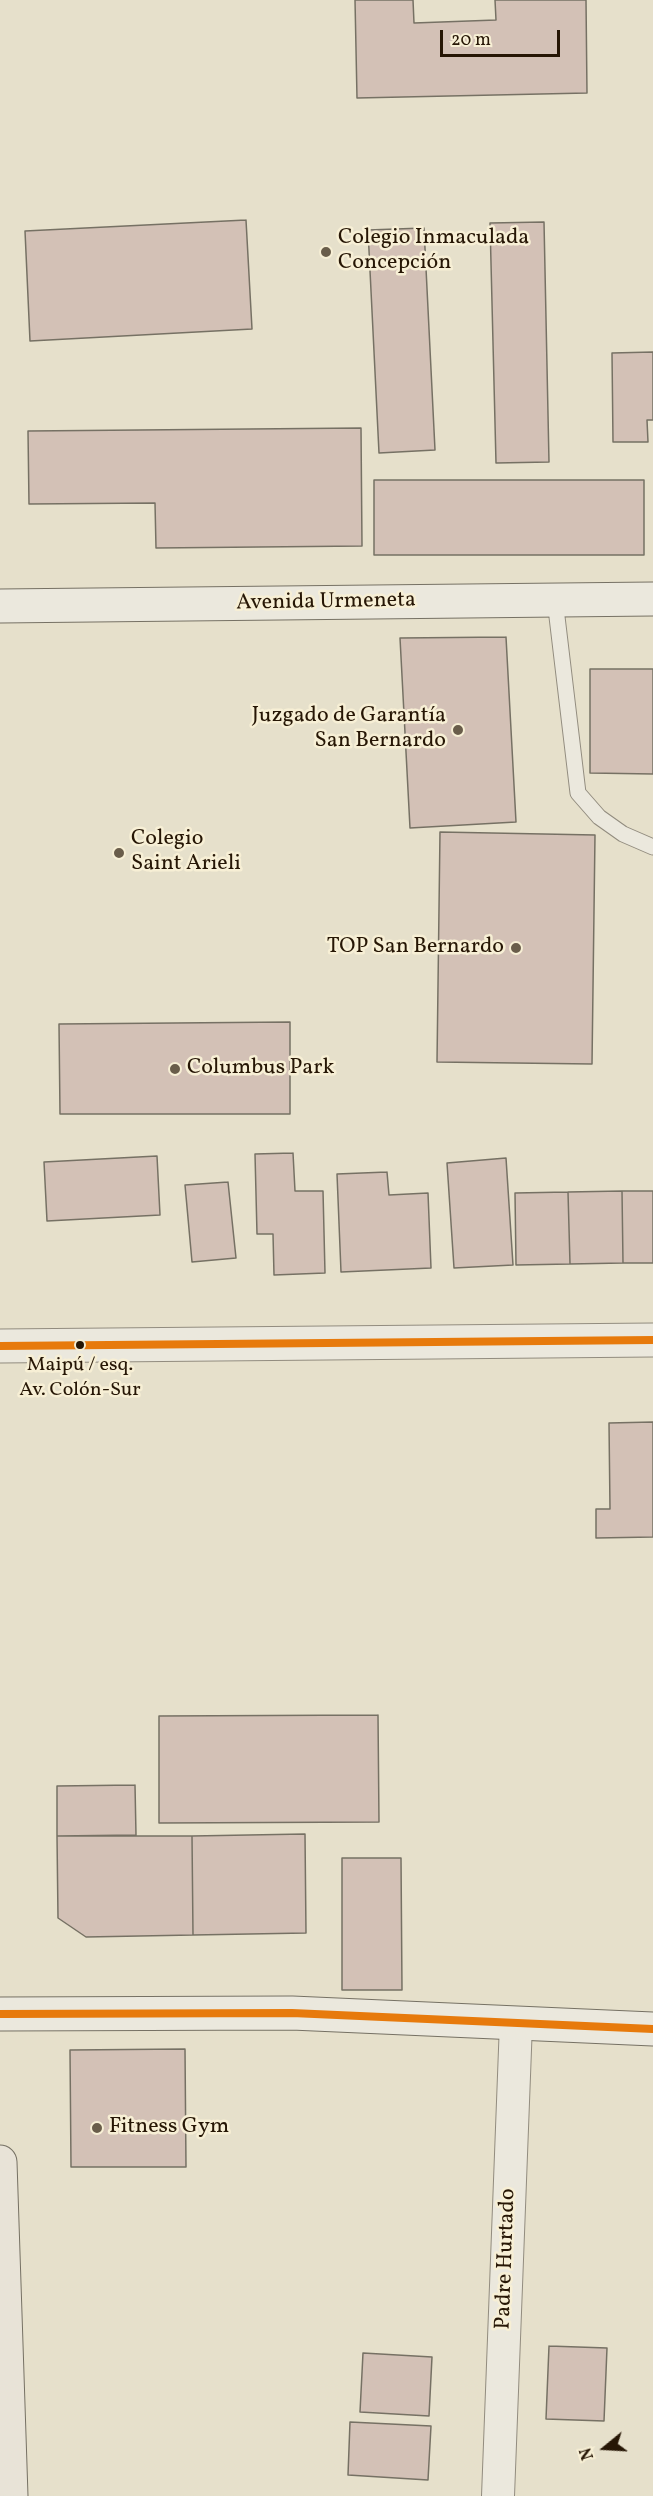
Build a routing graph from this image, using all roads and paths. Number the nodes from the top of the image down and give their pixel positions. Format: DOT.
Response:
graph roads {
  1 [pos="653,599"];
  2 [pos="555,600"];
  3 [pos="0,606"];
  4 [pos="653,847"];
  5 [pos="653,1340"];
  6 [pos="0,1346"];
  7 [pos="0,2014"];
  8 [pos="516,2023"];
  9 [pos="653,2029"];
  10 [pos="0,2162"];
  11 [pos="11,2496"];
  12 [pos="498,2496"];
  1 -- 2 [label="main road, Avenida Urmeneta"];
  2 -- 3 [label="main road, Avenida Urmeneta"];
  2 -- 4 [label="lane"];
  5 -- 6 [label="main road"];
  7 -- 8 [label="main road"];
  8 -- 9 [label="main road"];
  8 -- 12 [label="street, Padre Hurtado"];
  10 -- 11 [label="main road"];
}
